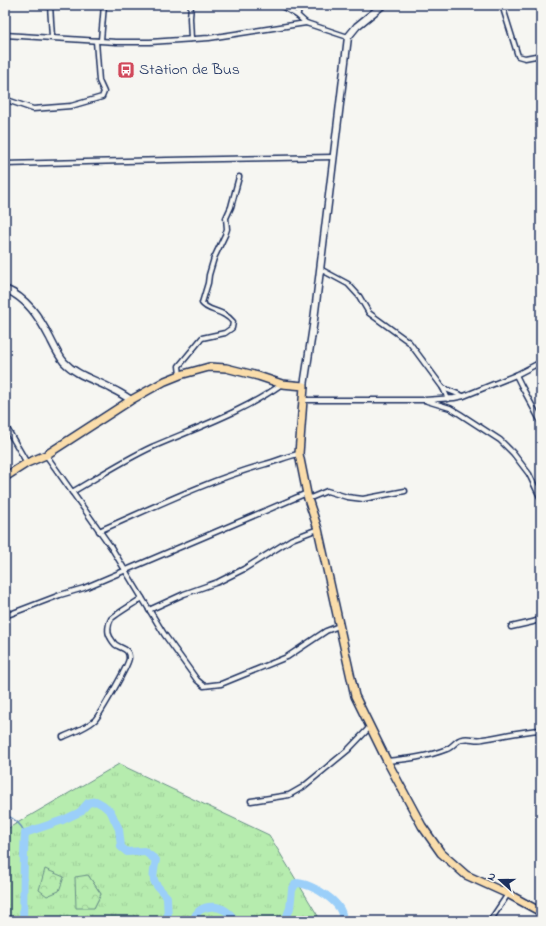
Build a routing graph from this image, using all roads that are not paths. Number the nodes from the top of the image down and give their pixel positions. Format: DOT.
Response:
graph roads {
  1 [pos="50,5"];
  2 [pos="104,5"];
  3 [pos="192,5"];
  4 [pos="280,5"];
  5 [pos="302,5"];
  6 [pos="383,5"];
  7 [pos="502,5"];
  8 [pos="297,15"];
  9 [pos="306,23"];
  10 [pos="5,35"];
  11 [pos="52,37"];
  12 [pos="348,37"];
  13 [pos="191,39"];
  14 [pos="99,41"];
  15 [pos="541,55"];
  16 [pos="10,101"];
  17 [pos="334,158"];
  18 [pos="5,164"];
  19 [pos="239,178"];
  20 [pos="320,269"];
  21 [pos="5,288"];
  22 [pos="541,362"];
  23 [pos="516,374"];
  24 [pos="180,375"];
  25 [pos="282,384"];
  26 [pos="304,386"];
  27 [pos="443,388"];
  28 [pos="464,396"];
  29 [pos="448,398"];
  30 [pos="131,400"];
  31 [pos="303,400"];
  32 [pos="425,400"];
  33 [pos="541,422"];
  34 [pos="5,425"];
  35 [pos="299,454"];
  36 [pos="46,455"];
  37 [pos="27,463"];
  38 [pos="5,477"];
  39 [pos="405,491"];
  40 [pos="72,492"];
  41 [pos="308,496"];
  42 [pos="541,499"];
  43 [pos="318,528"];
  44 [pos="99,531"];
  45 [pos="125,570"];
  46 [pos="142,598"];
  47 [pos="149,610"];
  48 [pos="5,616"];
  49 [pos="541,619"];
  50 [pos="339,626"];
  51 [pos="511,627"];
  52 [pos="370,727"];
  53 [pos="541,730"];
  54 [pos="62,737"];
  55 [pos="387,760"];
  56 [pos="251,800"];
  57 [pos="508,894"];
  58 [pos="541,912"];
  59 [pos="490,921"];
  1 -- 11 [label="street"];
  2 -- 14 [label="street"];
  3 -- 13 [label="street"];
  4 -- 8 [label="street"];
  5 -- 8 [label="street"];
  6 -- 12 [label="street"];
  7 -- 15 [label="street"];
  8 -- 9 [label="street"];
  9 -- 12 [label="street"];
  9 -- 13 [label="street"];
  10 -- 11 [label="street"];
  11 -- 14 [label="street"];
  12 -- 17 [label="street"];
  13 -- 14 [label="street"];
  14 -- 16 [label="street"];
  17 -- 18 [label="street"];
  17 -- 20 [label="street"];
  19 -- 24 [label="street"];
  20 -- 26 [label="street"];
  20 -- 27 [label="street"];
  21 -- 30 [label="street"];
  22 -- 23 [label="street"];
  23 -- 28 [label="street"];
  23 -- 33 [label="street"];
  24 -- 25 [label="main road"];
  24 -- 30 [label="main road"];
  25 -- 26 [label="main road"];
  25 -- 40 [label="street"];
  26 -- 31 [label="main road"];
  27 -- 28 [label="street"];
  27 -- 29 [label="street"];
  28 -- 29 [label="street"];
  29 -- 32 [label="street"];
  30 -- 36 [label="main road"];
  31 -- 32 [label="street"];
  31 -- 35 [label="main road"];
  32 -- 42 [label="street"];
  34 -- 37 [label="street"];
  35 -- 41 [label="main road"];
  35 -- 44 [label="street"];
  36 -- 37 [label="main road"];
  36 -- 40 [label="street"];
  37 -- 38 [label="main road"];
  39 -- 41 [label="street"];
  40 -- 44 [label="street"];
  41 -- 43 [label="main road"];
  41 -- 45 [label="street"];
  43 -- 47 [label="street"];
  43 -- 50 [label="main road"];
  44 -- 45 [label="street"];
  45 -- 46 [label="street"];
  45 -- 48 [label="street"];
  46 -- 47 [label="street"];
  46 -- 54 [label="street"];
  47 -- 50 [label="street"];
  49 -- 51 [label="street"];
  50 -- 52 [label="main road"];
  52 -- 55 [label="main road"];
  52 -- 56 [label="street"];
  53 -- 55 [label="street"];
  55 -- 57 [label="main road"];
  57 -- 58 [label="main road"];
  57 -- 59 [label="street"];
}
